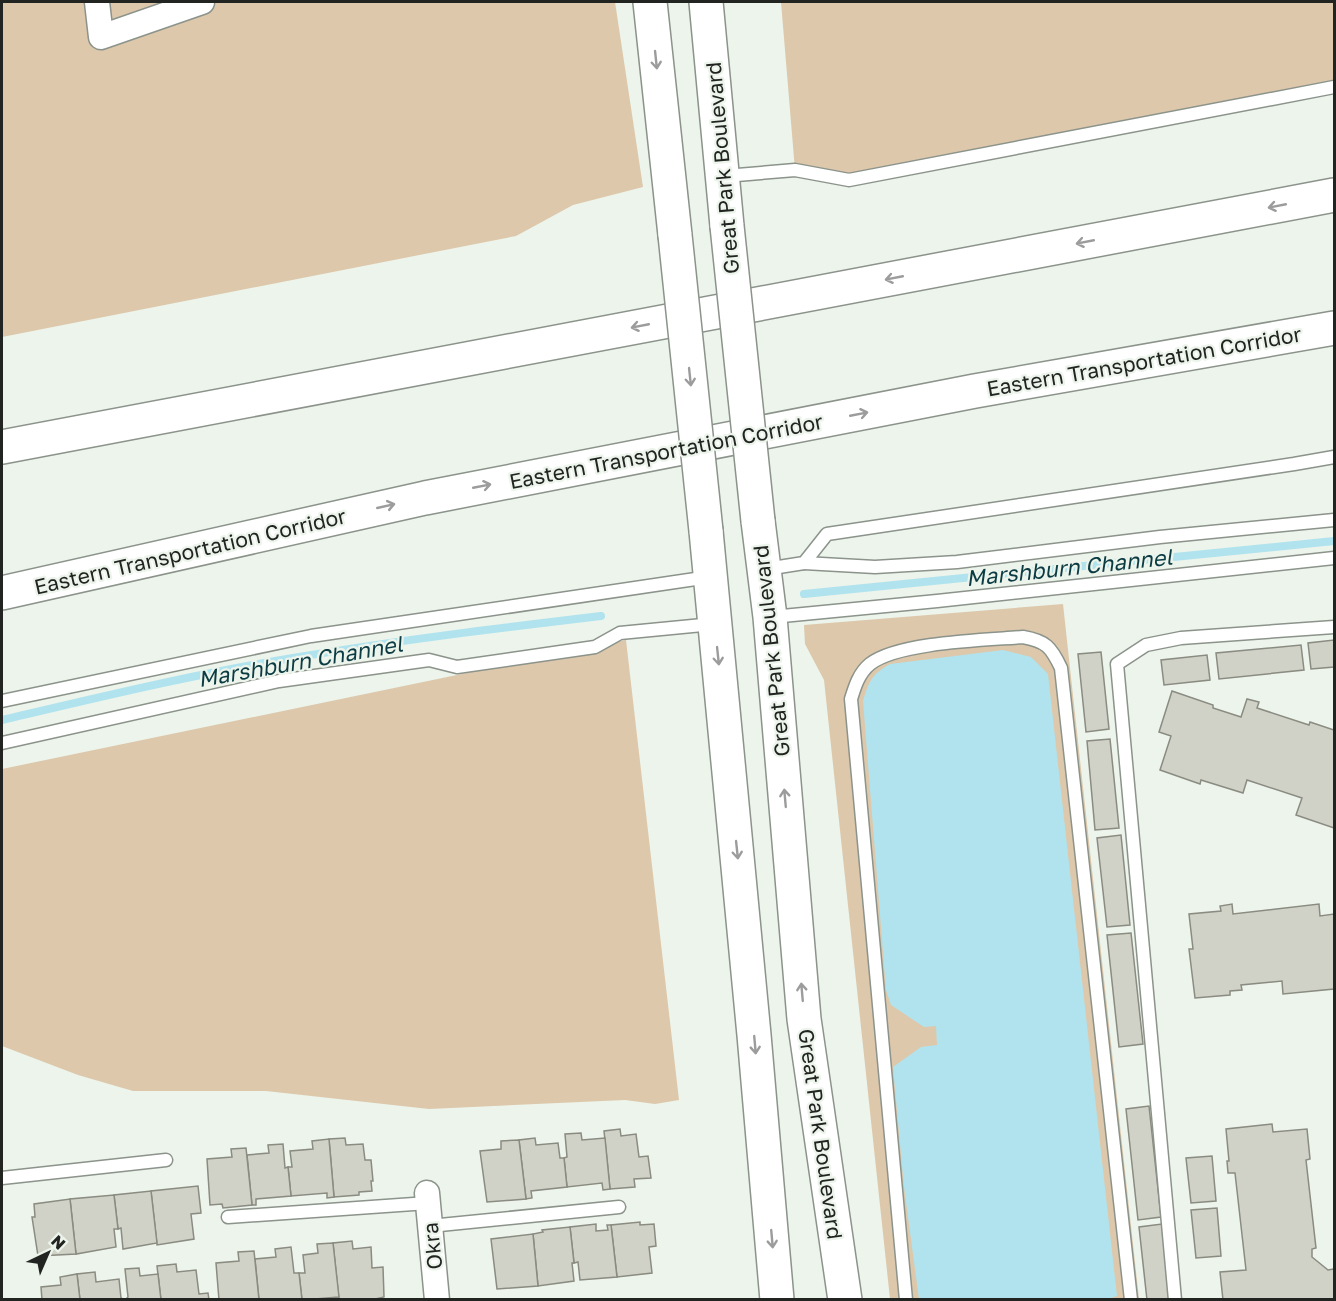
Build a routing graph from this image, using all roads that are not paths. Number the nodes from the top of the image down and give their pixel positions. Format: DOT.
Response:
graph roads {
  1 [pos="96,2"];
  2 [pos="202,2"];
  3 [pos="650,2"];
  4 [pos="706,2"];
  5 [pos="1335,87"];
  6 [pos="722,177"];
  7 [pos="1335,195"];
  8 [pos="1335,328"];
  9 [pos="2,447"];
  10 [pos="1335,457"];
  11 [pos="1335,520"];
  12 [pos="1335,558"];
  13 [pos="804,563"];
  14 [pos="764,569"];
  15 [pos="711,577"];
  16 [pos="2,593"];
  17 [pos="770,617"];
  18 [pos="715,624"];
  19 [pos="1335,627"];
  20 [pos="2,701"];
  21 [pos="2,743"];
  22 [pos="165,1160"];
  23 [pos="2,1178"];
  24 [pos="428,1207"];
  25 [pos="620,1207"];
  26 [pos="228,1217"];
  27 [pos="437,1299"];
  28 [pos="777,1299"];
  29 [pos="845,1299"];
  30 [pos="906,1299"];
  31 [pos="1131,1299"];
  32 [pos="1175,1299"];
  1 -- 2 [label="street"];
  3 -- 15 [label="main road, one-way, bridge"];
  4 -- 6 [label="main road, Great Park Boulevard"];
  5 -- 6 [label="lane"];
  6 -- 14 [label="main road, Great Park Boulevard, bridge"];
  7 -- 9 [label="main road, one-way"];
  16 -- 8 [label="main road, Eastern Transportation Corridor, one-way"];
  10 -- 13 [label="lane"];
  11 -- 13 [label="lane"];
  12 -- 17 [label="lane"];
  13 -- 14 [label="lane"];
  14 -- 17 [label="main road, Great Park Boulevard"];
  15 -- 18 [label="main road"];
  15 -- 20 [label="lane"];
  29 -- 17 [label="main road, Great Park Boulevard, one-way"];
  18 -- 21 [label="lane"];
  18 -- 28 [label="main road, one-way"];
  19 -- 32 [label="lane"];
  22 -- 23 [label="lane"];
  24 -- 25 [label="lane"];
  24 -- 26 [label="lane"];
  24 -- 27 [label="street, Okra"];
  30 -- 31 [label="lane"];
}
